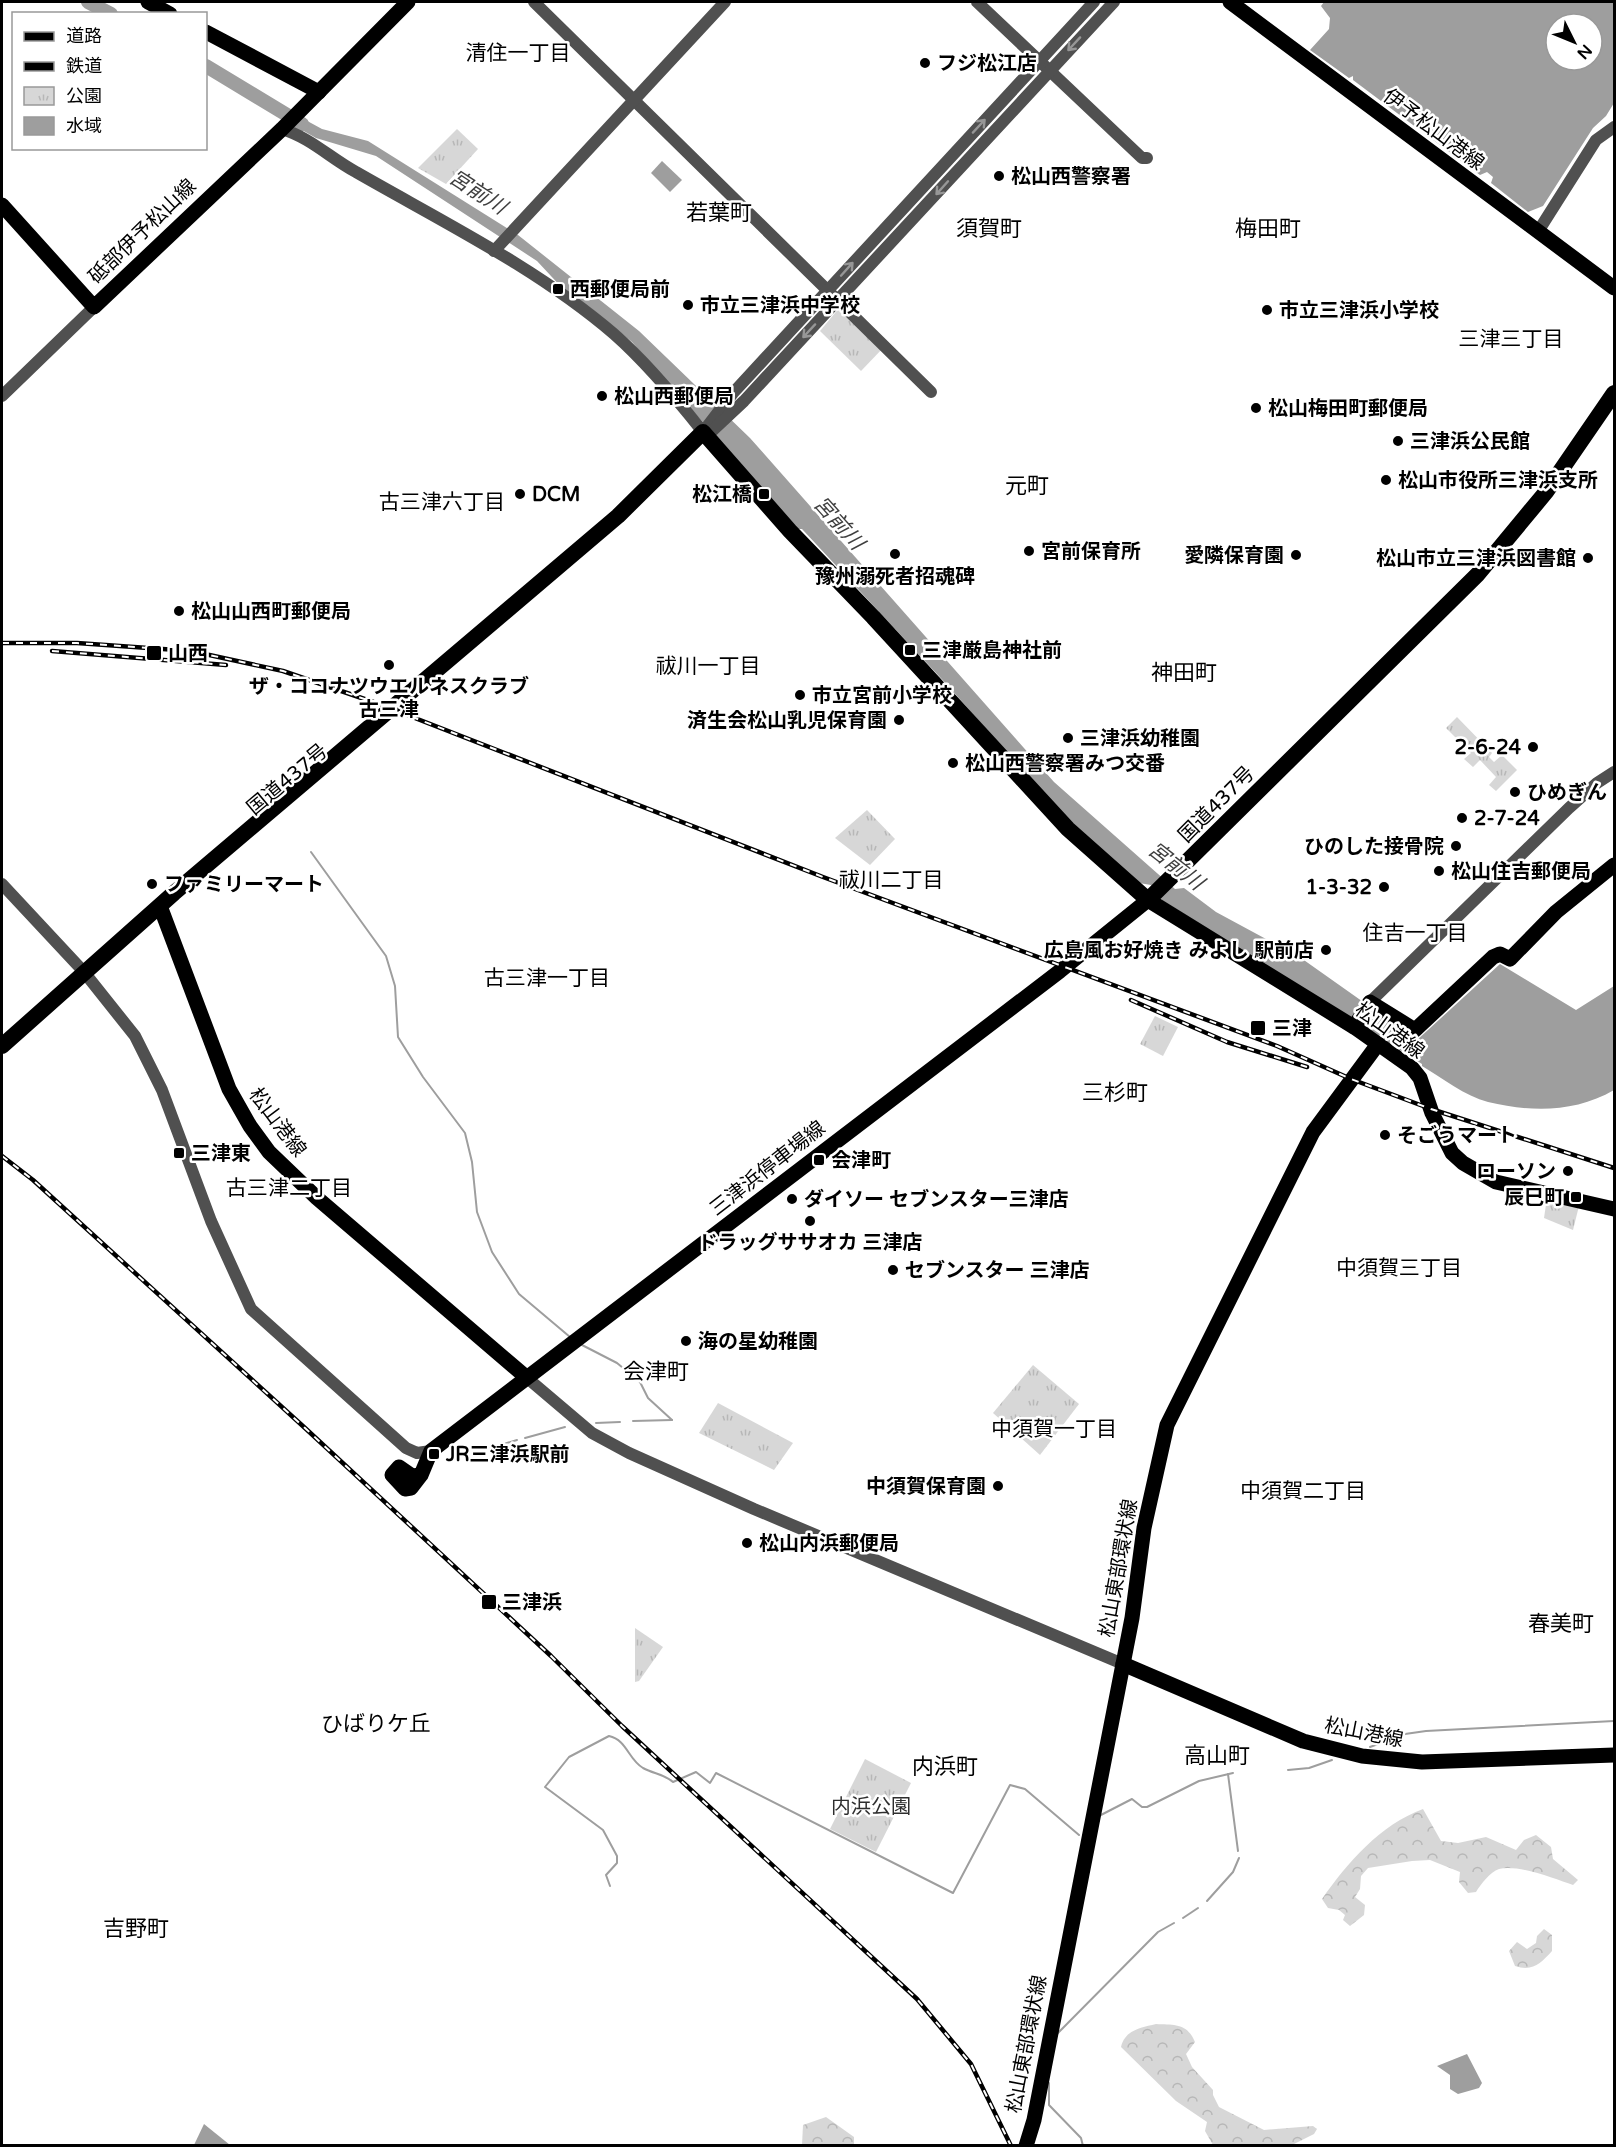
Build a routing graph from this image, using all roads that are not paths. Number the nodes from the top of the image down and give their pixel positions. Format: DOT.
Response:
graph roads {
  1 [pos="148,2"];
  2 [pos="408,2"];
  3 [pos="534,2"];
  4 [pos="725,2"];
  5 [pos="977,2"];
  6 [pos="1094,2"];
  7 [pos="1114,2"];
  8 [pos="1230,2"];
  9 [pos="166,12"];
  10 [pos="207,33"];
  11 [pos="1040,61"];
  12 [pos="1049,70"];
  13 [pos="320,92"];
  14 [pos="634,99"];
  15 [pos="289,122"];
  16 [pos="1614,127"];
  17 [pos="1147,158"];
  18 [pos="2,205"];
  19 [pos="1539,230"];
  20 [pos="494,250"];
  21 [pos="1614,288"];
  22 [pos="829,289"];
  23 [pos="838,298"];
  24 [pos="94,307"];
  25 [pos="931,392"];
  26 [pos="1614,393"];
  27 [pos="2,396"];
  28 [pos="727,410"];
  29 [pos="706,433"];
  30 [pos="1614,772"];
  31 [pos="1614,865"];
  32 [pos="2,884"];
  33 [pos="1150,898"];
  34 [pos="161,911"];
  35 [pos="87,975"];
  36 [pos="1369,1004"];
  37 [pos="1355,1025"];
  38 [pos="1378,1044"];
  39 [pos="2,1046"];
  40 [pos="2,1057"];
  41 [pos="1614,1209"];
  42 [pos="526,1377"];
  43 [pos="431,1451"];
  44 [pos="421,1475"];
  45 [pos="1122,1664"];
  46 [pos="1614,1755"];
  47 [pos="1026,2145"];
  1 -- 9 [label="main road"];
  2 -- 13 [label="main road, 砥部伊予松山線"];
  3 -- 14 [label="street"];
  4 -- 14 [label="street"];
  5 -- 11 [label="street"];
  6 -- 11 [label="street"];
  7 -- 12 [label="street, one-way"];
  8 -- 19 [label="main road, 伊予松山港線"];
  10 -- 13 [label="main road"];
  11 -- 12 [label="street"];
  22 -- 11 [label="street, one-way"];
  12 -- 17 [label="street"];
  12 -- 23 [label="street, one-way"];
  13 -- 15 [label="main road, 砥部伊予松山線"];
  14 -- 20 [label="street"];
  14 -- 22 [label="street"];
  15 -- 20 [label="street"];
  15 -- 24 [label="main road, 砥部伊予松山線"];
  16 -- 19 [label="street"];
  18 -- 24 [label="main road, 砥部伊予松山線"];
  19 -- 21 [label="main road, 伊予松山港線"];
  20 -- 29 [label="street"];
  22 -- 23 [label="street"];
  22 -- 28 [label="street"];
  23 -- 25 [label="street"];
  23 -- 28 [label="street, one-way"];
  24 -- 27 [label="street"];
  26 -- 33 [label="highway, 国道437号"];
  28 -- 29 [label="street"];
  29 -- 33 [label="highway"];
  29 -- 34 [label="highway, 国道437号"];
  30 -- 36 [label="street"];
  31 -- 36 [label="main road"];
  32 -- 35 [label="street"];
  33 -- 37 [label="main road, 松山港線"];
  33 -- 42 [label="main road, 三津浜停車場線"];
  34 -- 35 [label="highway, 国道437号"];
  34 -- 42 [label="main road, 松山港線"];
  35 -- 39 [label="highway, 国道437号"];
  35 -- 40 [label="highway, 国道437号"];
  35 -- 43 [label="street"];
  36 -- 37 [label="main road"];
  37 -- 38 [label="main road, 松山港線"];
  38 -- 41 [label="main road, 松山港線"];
  38 -- 45 [label="main road, 松山東部環状線"];
  42 -- 43 [label="main road, 三津浜停車場線"];
  42 -- 45 [label="street"];
  43 -- 44 [label="main road, 三津浜停車場線"];
  45 -- 46 [label="main road, 松山港線"];
  45 -- 47 [label="main road, 松山東部環状線"];
}
